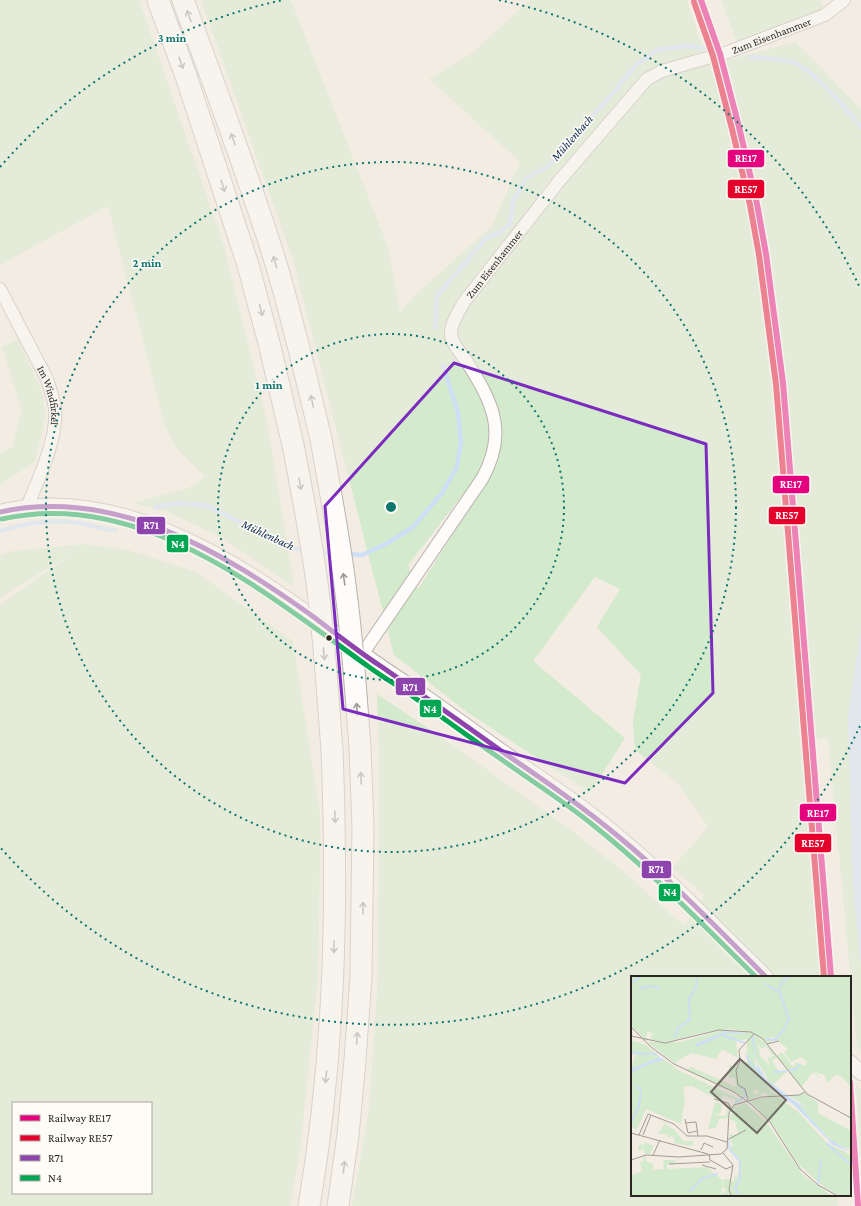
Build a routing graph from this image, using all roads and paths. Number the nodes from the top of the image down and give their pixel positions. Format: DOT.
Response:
graph roads {
  1 [pos="158,0"];
  2 [pos="184,0"];
  3 [pos="844,0"];
  4 [pos="0,289"];
  5 [pos="27,507"];
  6 [pos="0,512"];
  7 [pos="363,654"];
  8 [pos="765,976"];
  9 [pos="851,1063"];
  10 [pos="861,1073"];
  11 [pos="309,1206"];
  12 [pos="338,1206"];
  1 -- 11 [label="highway, one-way, bridge"];
  12 -- 2 [label="highway, one-way, bridge"];
  3 -- 7 [label="street, Zum Eisenhammer"];
  4 -- 5 [label="street, Im Windfirkel"];
  5 -- 6 [label="street"];
  5 -- 7 [label="street"];
  7 -- 8 [label="street"];
  9 -- 10 [label="street"];
}
